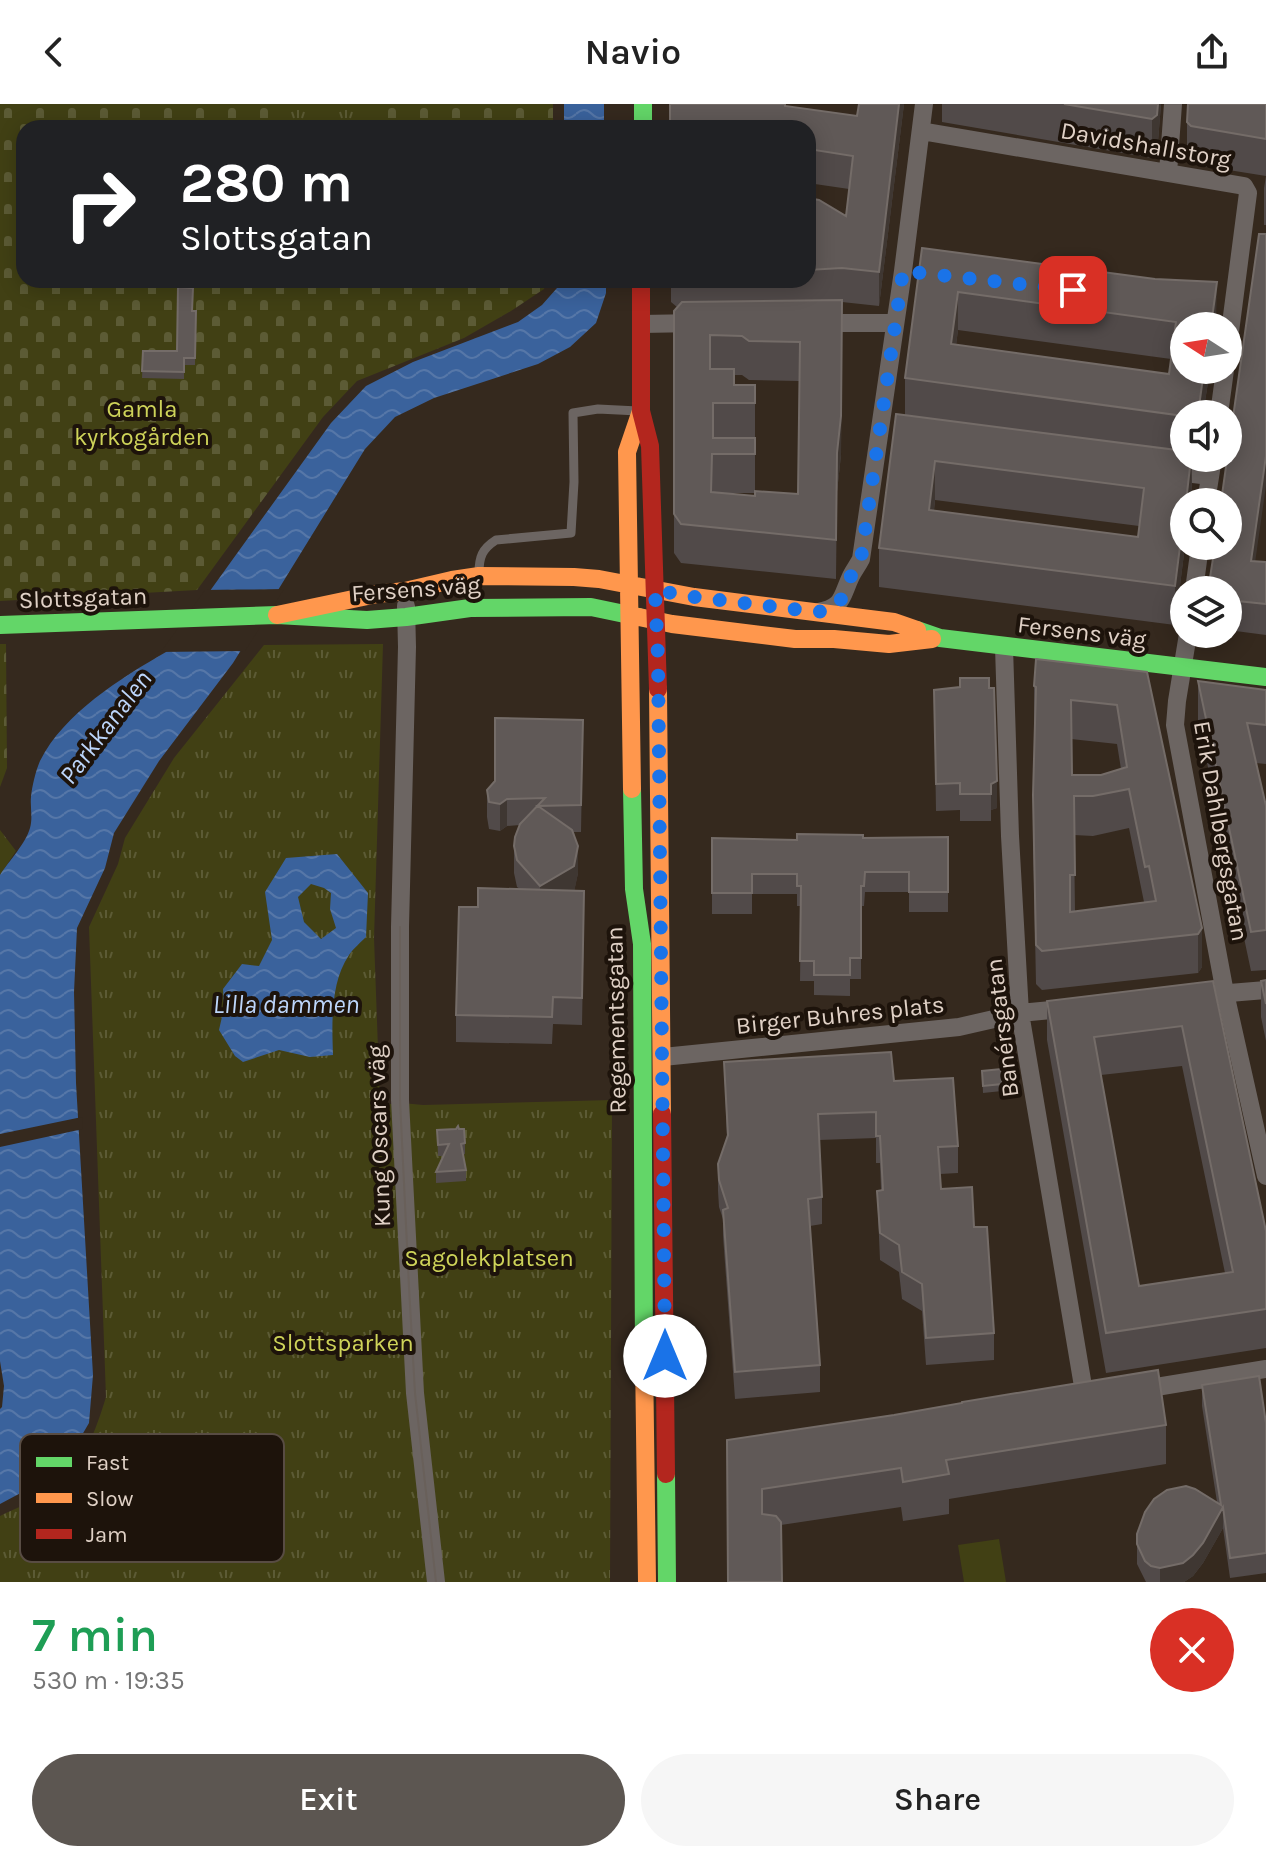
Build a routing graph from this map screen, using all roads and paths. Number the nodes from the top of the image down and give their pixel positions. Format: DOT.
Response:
graph roads {
  1 [pos="924,104"];
  2 [pos="1173,104"];
  3 [pos="921,131"];
  4 [pos="1168,173"];
  5 [pos="903,271"];
  6 [pos="924,273"];
  7 [pos="641,288"];
  8 [pos="1226,312"];
  9 [pos="712,323"];
  10 [pos="808,323"];
  11 [pos="895,323"];
  12 [pos="641,324"];
  13 [pos="641,411"];
  14 [pos="1170,468"];
  15 [pos="1147,469"];
  16 [pos="479,576"];
  17 [pos="629,585"];
  18 [pos="655,590"];
  19 [pos="405,591"];
  20 [pos="824,613"];
  21 [pos="629,614"];
  22 [pos="277,615"];
  23 [pos="406,617"];
  24 [pos="656,620"];
  25 [pos="0,625"];
  26 [pos="940,638"];
  27 [pos="1004,647"];
  28 [pos="1186,648"];
  29 [pos="1182,668"];
  30 [pos="1266,677"];
  31 [pos="1266,990"];
  32 [pos="1225,993"];
  33 [pos="1177,998"];
  34 [pos="1083,1007"];
  35 [pos="1020,1013"];
  36 [pos="663,1057"];
  37 [pos="1266,1176"];
  38 [pos="1266,1369"];
  39 [pos="1100,1396"];
  40 [pos="1063,1401"];
  41 [pos="436,1582"];
  42 [pos="647,1582"];
  43 [pos="667,1582"];
  1 -- 3 [label="street"];
  2 -- 4 [label="street"];
  3 -- 4 [label="street, Davidshallstorg"];
  3 -- 5 [label="street"];
  4 -- 8 [label="street, Davidshallstorg"];
  5 -- 6 [label="street"];
  5 -- 11 [label="street"];
  7 -- 12 [label="main road, Regementsgatan"];
  9 -- 12 [label="street"];
  10 -- 11 [label="street"];
  11 -- 20 [label="street"];
  12 -- 13 [label="main road, Regementsgatan"];
  13 -- 16 [label="lane"];
  13 -- 17 [label="main road, Regementsgatan"];
  13 -- 18 [label="main road, Regementsgatan"];
  14 -- 15 [label="street"];
  16 -- 17 [label="main road, Fersens väg"];
  16 -- 19 [label="main road, Fersens väg"];
  17 -- 18 [label="main road, Fersens väg"];
  17 -- 21 [label="main road, Regementsgatan"];
  18 -- 20 [label="main road"];
  18 -- 24 [label="main road, Regementsgatan"];
  19 -- 22 [label="main road, Fersens väg"];
  19 -- 23 [label="street, Kung Oscars väg"];
  20 -- 26 [label="main road, Fersens väg"];
  21 -- 23 [label="main road, Fersens väg"];
  21 -- 24 [label="main road, Fersens väg"];
  21 -- 42 [label="main road, Regementsgatan"];
  22 -- 23 [label="main road, Fersens väg"];
  22 -- 25 [label="main road, Slottsgatan"];
  23 -- 41 [label="street, Kung Oscars väg"];
  24 -- 26 [label="main road, Fersens väg"];
  24 -- 36 [label="main road, Regementsgatan"];
  26 -- 27 [label="main road, Fersens väg"];
  27 -- 29 [label="main road, Fersens väg"];
  27 -- 35 [label="street, Banérsgatan"];
  28 -- 29 [label="street, Erik Dahlbergsgatan"];
  29 -- 30 [label="main road, Fersens väg"];
  29 -- 32 [label="street, Erik Dahlbergsgatan"];
  31 -- 32 [label="street"];
  32 -- 33 [label="street"];
  32 -- 37 [label="street, Erik Dahlbergsgatan"];
  34 -- 35 [label="street, Birger Buhres plats"];
  35 -- 36 [label="street, Birger Buhres plats"];
  35 -- 39 [label="street, Banérsgatan"];
  36 -- 43 [label="main road, Regementsgatan"];
  38 -- 39 [label="street"];
  39 -- 40 [label="street"];
}
